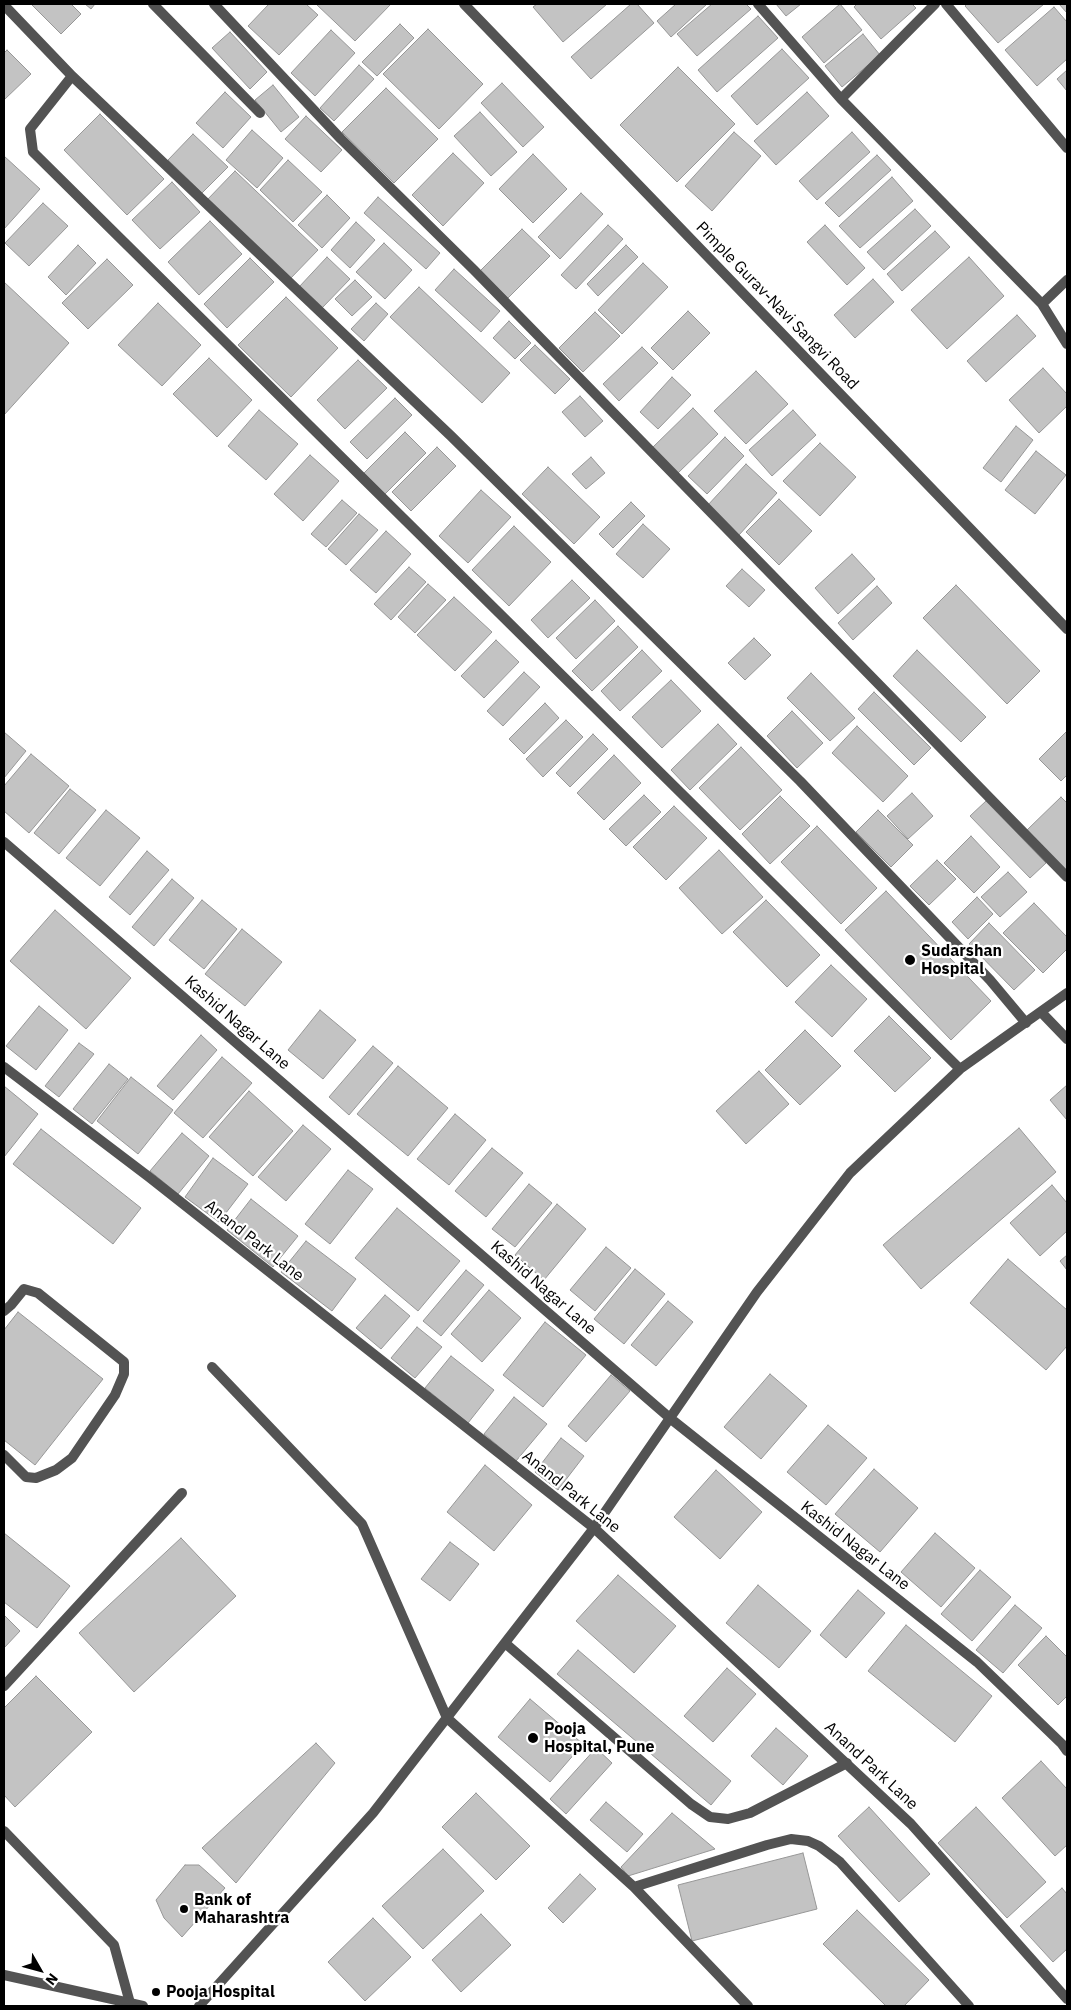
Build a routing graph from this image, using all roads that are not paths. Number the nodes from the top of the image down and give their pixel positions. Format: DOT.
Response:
graph roads {
  1 [pos="152,4"];
  2 [pos="214,4"];
  3 [pos="464,4"];
  4 [pos="758,4"];
  5 [pos="934,4"];
  6 [pos="946,4"];
  7 [pos="4,5"];
  8 [pos="72,76"];
  9 [pos="841,98"];
  10 [pos="260,113"];
  11 [pos="1067,148"];
  12 [pos="1067,280"];
  13 [pos="1042,304"];
  14 [pos="1067,344"];
  15 [pos="1067,629"];
  16 [pos="4,842"];
  17 [pos="1067,877"];
  18 [pos="1067,993"];
  19 [pos="1042,1012"];
  20 [pos="1026,1023"];
  21 [pos="1067,1039"];
  22 [pos="4,1067"];
  23 [pos="960,1069"];
  24 [pos="4,1311"];
  25 [pos="212,1367"];
  26 [pos="671,1419"];
  27 [pos="4,1456"];
  28 [pos="182,1493"];
  29 [pos="594,1528"];
  30 [pos="505,1643"];
  31 [pos="4,1686"];
  32 [pos="447,1718"];
  33 [pos="1067,1751"];
  34 [pos="847,1763"];
  35 [pos="4,1831"];
  36 [pos="634,1888"];
  37 [pos="4,1975"];
  38 [pos="1067,1999"];
  39 [pos="130,2003"];
  40 [pos="143,2006"];
  41 [pos="199,2006"];
  42 [pos="748,2006"];
  43 [pos="969,2006"];
  1 -- 10 [label="street"];
  2 -- 17 [label="street"];
  3 -- 15 [label="street, Pimple Gurav-Navi Sangvi Road"];
  4 -- 9 [label="street"];
  5 -- 9 [label="street"];
  6 -- 11 [label="street"];
  7 -- 8 [label="street"];
  8 -- 20 [label="street"];
  8 -- 23 [label="street"];
  9 -- 13 [label="street"];
  12 -- 13 [label="street"];
  13 -- 14 [label="street"];
  16 -- 26 [label="street, Kashid Nagar Lane"];
  18 -- 19 [label="street"];
  19 -- 20 [label="street"];
  19 -- 21 [label="street"];
  20 -- 23 [label="street"];
  22 -- 29 [label="street, Anand Park Lane"];
  23 -- 26 [label="street"];
  24 -- 27 [label="street"];
  25 -- 32 [label="street"];
  26 -- 29 [label="street"];
  26 -- 33 [label="street, Kashid Nagar Lane"];
  28 -- 31 [label="street"];
  29 -- 30 [label="street"];
  29 -- 34 [label="street, Anand Park Lane"];
  30 -- 32 [label="street"];
  30 -- 34 [label="street"];
  32 -- 36 [label="street"];
  32 -- 41 [label="street"];
  34 -- 38 [label="street, Anand Park Lane"];
  35 -- 39 [label="street"];
  36 -- 42 [label="street"];
  36 -- 43 [label="street"];
  37 -- 39 [label="street"];
  39 -- 40 [label="street"];
}
